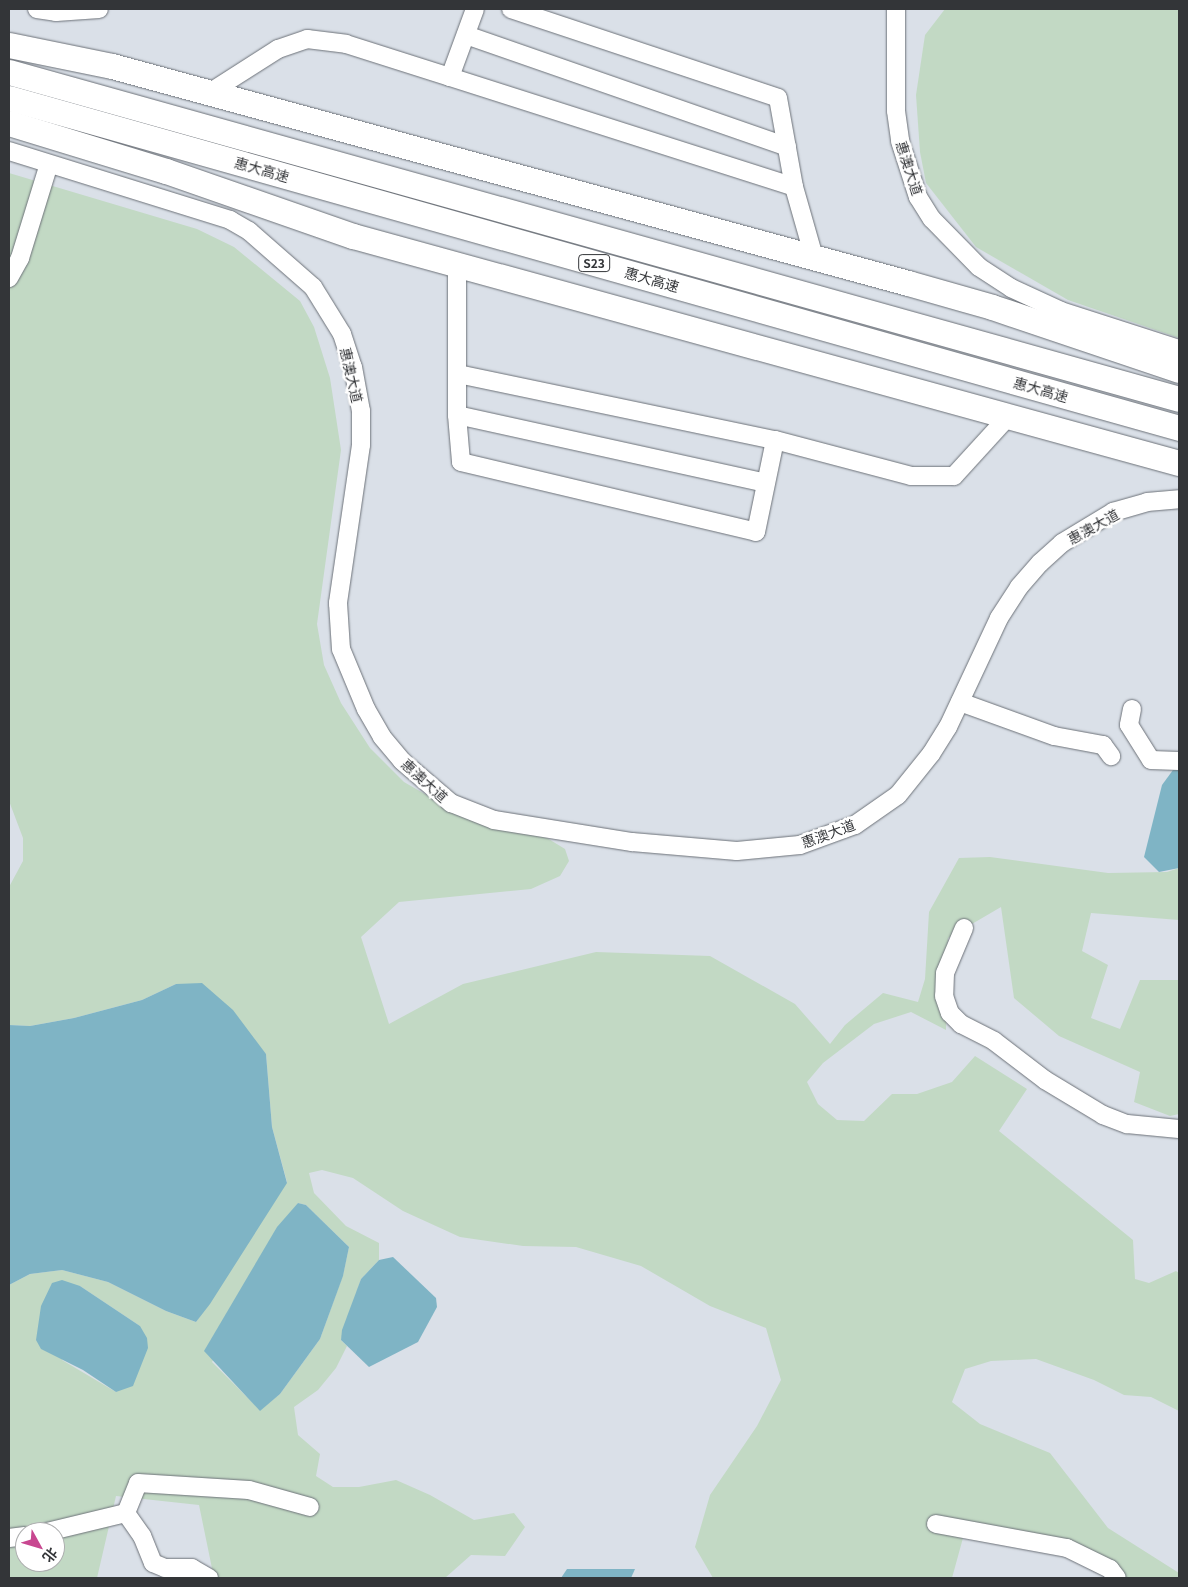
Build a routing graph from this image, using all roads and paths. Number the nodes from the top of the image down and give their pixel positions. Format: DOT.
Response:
graph roads {
  1 [pos="38,9"];
  2 [pos="99,9"];
  3 [pos="475,9"];
  4 [pos="511,9"];
  5 [pos="896,9"];
  6 [pos="466,35"];
  7 [pos="9,45"];
  8 [pos="9,72"];
  9 [pos="450,77"];
  10 [pos="209,92"];
  11 [pos="9,98"];
  12 [pos="9,123"];
  13 [pos="786,147"];
  14 [pos="9,152"];
  15 [pos="49,164"];
  16 [pos="794,186"];
  17 [pos="814,258"];
  18 [pos="457,264"];
  19 [pos="9,278"];
  20 [pos="1179,349"];
  21 [pos="1179,370"];
  22 [pos="458,374"];
  23 [pos="1179,399"];
  24 [pos="457,415"];
  25 [pos="1007,418"];
  26 [pos="1179,428"];
  27 [pos="775,440"];
  28 [pos="1179,463"];
  29 [pos="766,483"];
  30 [pos="1179,499"];
  31 [pos="960,702"];
  32 [pos="1132,709"];
  33 [pos="1110,756"];
  34 [pos="1179,761"];
  35 [pos="964,928"];
  36 [pos="1179,1129"];
  37 [pos="310,1507"];
  38 [pos="126,1513"];
  39 [pos="936,1524"];
  40 [pos="65,1528"];
  41 [pos="208,1578"];
  42 [pos="1117,1578"];
  1 -- 2 [label="street"];
  3 -- 6 [label="street"];
  4 -- 13 [label="street"];
  5 -- 20 [label="street, 惠澳大道"];
  6 -- 9 [label="street"];
  6 -- 13 [label="street"];
  7 -- 10 [label="highway"];
  8 -- 23 [label="highway, 惠大高速 / S23"];
  9 -- 10 [label="street"];
  9 -- 16 [label="street"];
  10 -- 17 [label="highway"];
  11 -- 26 [label="highway, 惠大高速 / S23"];
  12 -- 18 [label="highway"];
  13 -- 16 [label="street"];
  14 -- 15 [label="street, 惠澳大道"];
  15 -- 19 [label="street"];
  15 -- 31 [label="street, 惠澳大道"];
  16 -- 17 [label="street"];
  17 -- 21 [label="highway"];
  18 -- 22 [label="street"];
  18 -- 25 [label="highway"];
  22 -- 24 [label="street"];
  22 -- 27 [label="street"];
  24 -- 29 [label="street"];
  24 -- 29 [label="street"];
  25 -- 27 [label="street"];
  25 -- 28 [label="highway"];
  27 -- 29 [label="street"];
  30 -- 31 [label="street, 惠澳大道"];
  31 -- 33 [label="street"];
  32 -- 34 [label="street"];
  35 -- 36 [label="street"];
  37 -- 38 [label="street"];
  38 -- 40 [label="street"];
  38 -- 41 [label="street"];
  39 -- 42 [label="street"];
}
